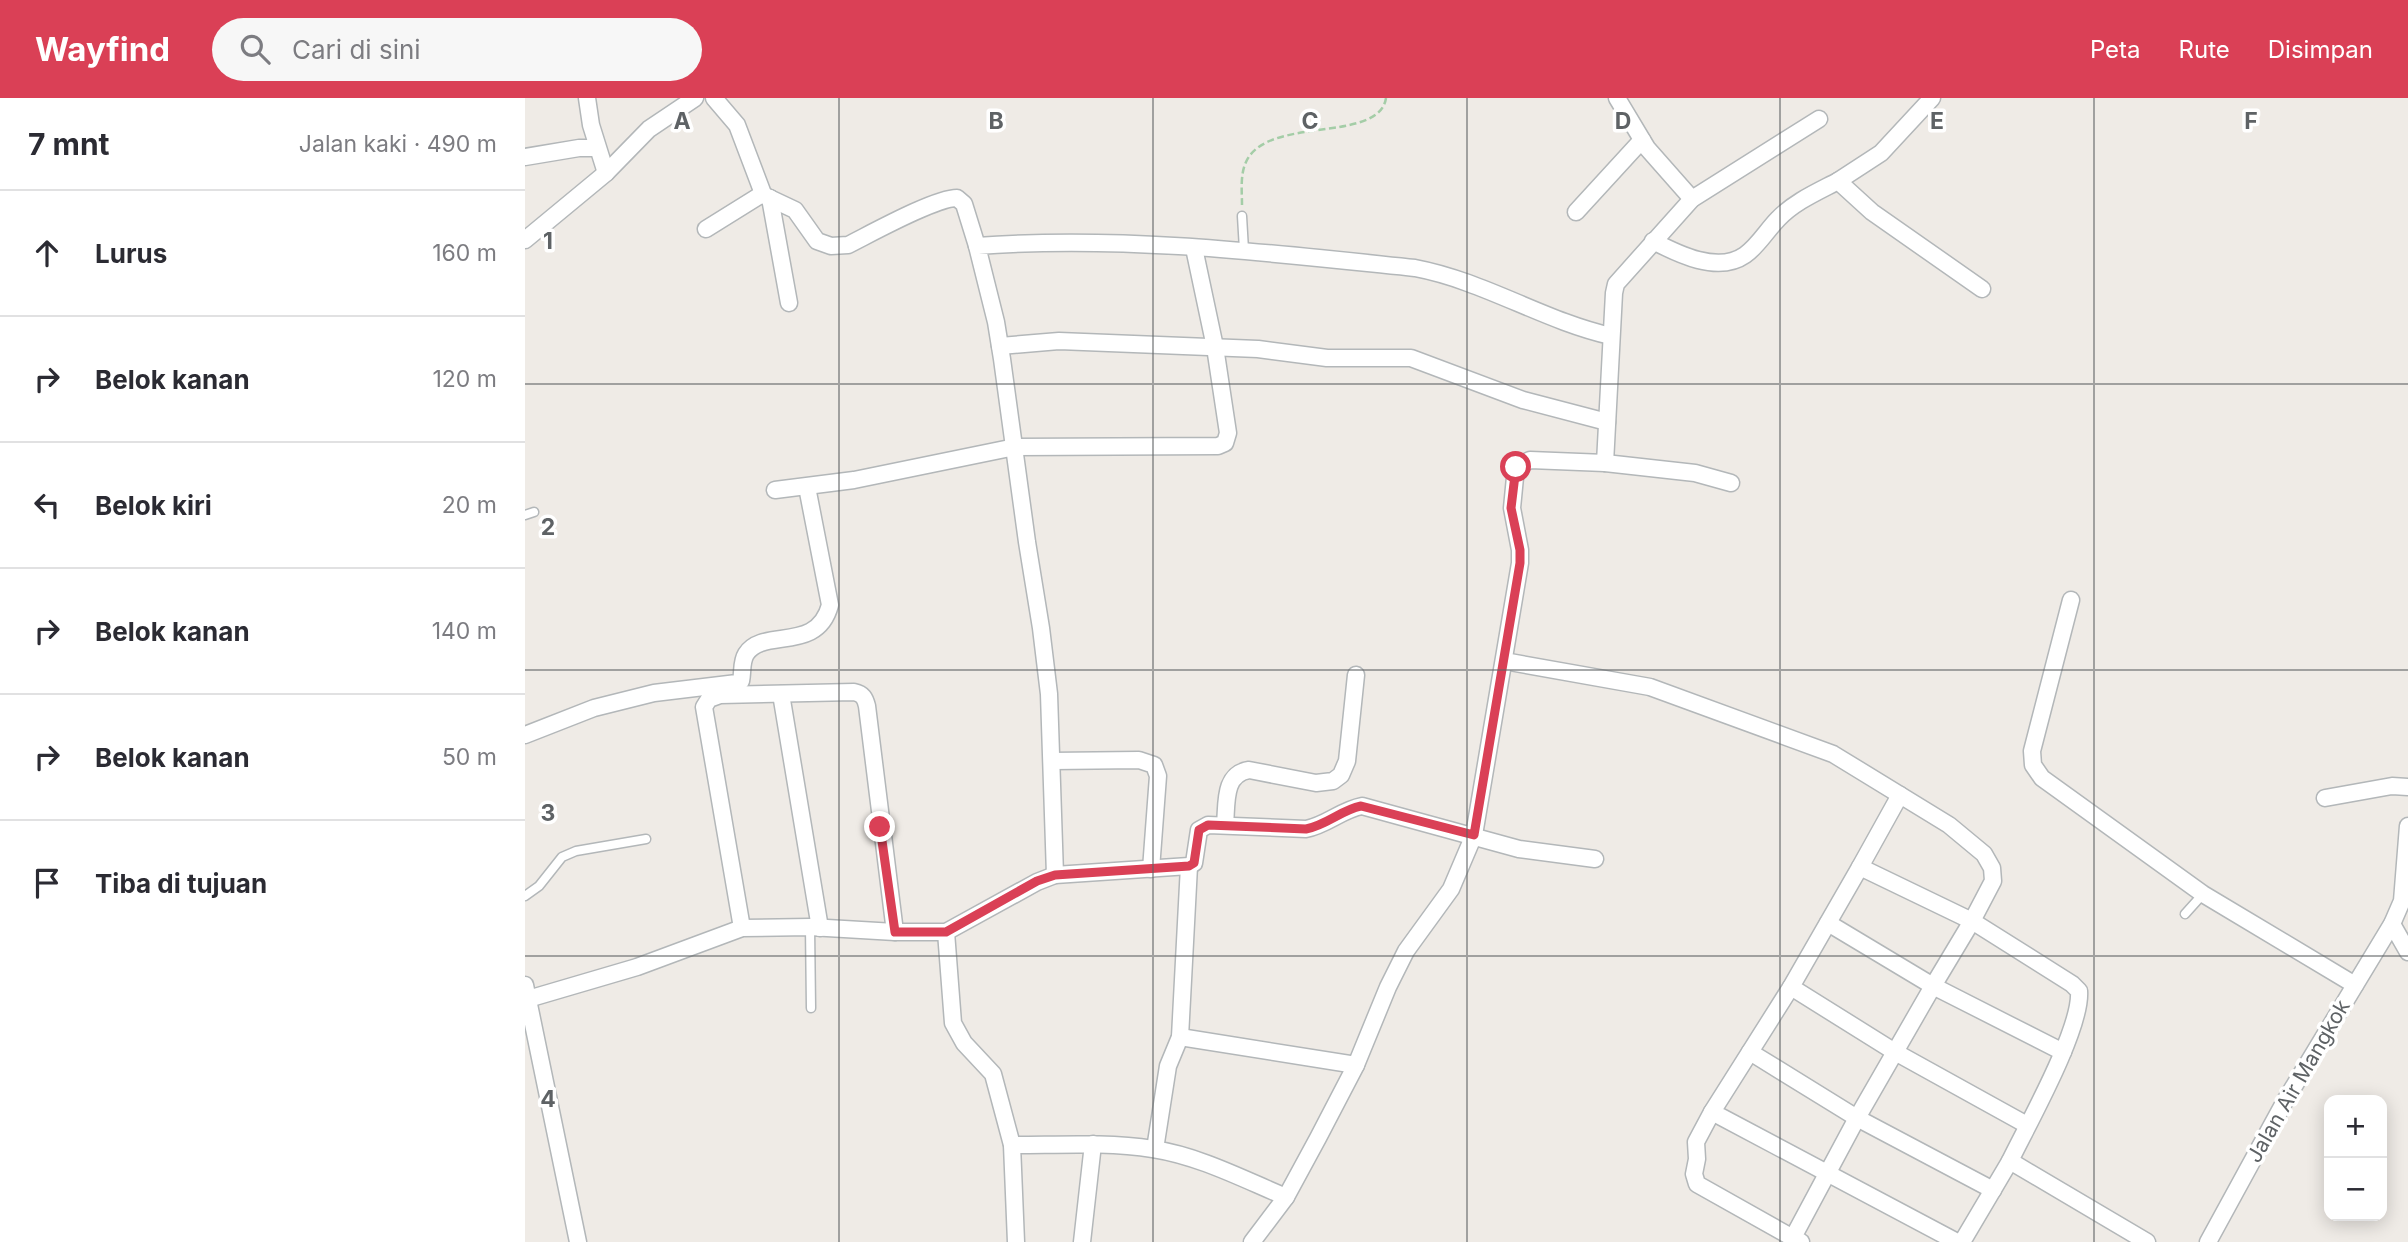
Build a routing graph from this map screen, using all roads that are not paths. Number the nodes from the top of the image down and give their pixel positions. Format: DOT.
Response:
graph roads {
  1 [pos="587,98"];
  2 [pos="695,98"];
  3 [pos="714,98"];
  4 [pos="1618,98"];
  5 [pos="1932,98"];
  6 [pos="1819,119"];
  7 [pos="1641,140"];
  8 [pos="597,148"];
  9 [pos="525,157"];
  10 [pos="606,173"];
  11 [pos="1837,181"];
  12 [pos="765,196"];
  13 [pos="1692,200"];
  14 [pos="1576,212"];
  15 [pos="1242,216"];
  16 [pos="706,229"];
  17 [pos="525,240"];
  18 [pos="1653,241"];
  19 [pos="977,246"];
  20 [pos="1195,248"];
  21 [pos="1244,250"];
  22 [pos="1982,289"];
  23 [pos="789,303"];
  24 [pos="1611,336"];
  25 [pos="1000,346"];
  26 [pos="1215,347"];
  27 [pos="1607,422"];
  28 [pos="1015,447"];
  29 [pos="1605,463"];
  30 [pos="1731,482"];
  31 [pos="807,487"];
  32 [pos="775,490"];
  33 [pos="2071,600"];
  34 [pos="1504,661"];
  35 [pos="1356,675"];
  36 [pos="781,694"];
  37 [pos="525,735"];
  38 [pos="1052,761"];
  39 [pos="2408,787"];
  40 [pos="1900,795"];
  41 [pos="2325,799"];
  42 [pos="1226,825"];
  43 [pos="2408,826"];
  44 [pos="1474,835"];
  45 [pos="646,839"];
  46 [pos="1595,859"];
  47 [pos="1189,866"];
  48 [pos="1860,867"];
  49 [pos="1151,869"];
  50 [pos="1055,875"];
  51 [pos="2203,894"];
  52 [pos="525,896"];
  53 [pos="2185,914"];
  54 [pos="1972,921"];
  55 [pos="1828,923"];
  56 [pos="2392,924"];
  57 [pos="742,928"];
  58 [pos="815,928"];
  59 [pos="895,932"];
  60 [pos="946,932"];
  61 [pos="2408,952"];
  62 [pos="2355,985"];
  63 [pos="1933,986"];
  64 [pos="1791,987"];
  65 [pos="527,992"];
  66 [pos="811,1008"];
  67 [pos="1180,1037"];
  68 [pos="1750,1052"];
  69 [pos="1895,1052"];
  70 [pos="2063,1052"];
  71 [pos="1356,1065"];
  72 [pos="1712,1112"];
  73 [pos="1857,1118"];
  74 [pos="2027,1125"];
  75 [pos="1093,1144"];
  76 [pos="1012,1145"];
  77 [pos="1155,1150"];
  78 [pos="2010,1161"];
  79 [pos="1828,1172"];
  80 [pos="1993,1190"];
  81 [pos="1286,1197"];
  82 [pos="1797,1240"];
  83 [pos="1258,1241"];
  84 [pos="578,1242"];
  85 [pos="1016,1242"];
  86 [pos="1082,1242"];
  87 [pos="1960,1242"];
  88 [pos="2147,1242"];
  89 [pos="2208,1242"];
  1 -- 8 [label="street"];
  2 -- 10 [label="street"];
  3 -- 12 [label="street"];
  4 -- 7 [label="street"];
  5 -- 11 [label="street"];
  6 -- 13 [label="street"];
  7 -- 13 [label="street"];
  7 -- 14 [label="street"];
  8 -- 9 [label="street"];
  8 -- 10 [label="street"];
  10 -- 17 [label="street"];
  11 -- 18 [label="street"];
  11 -- 22 [label="street"];
  12 -- 16 [label="street"];
  12 -- 19 [label="street"];
  12 -- 23 [label="street"];
  13 -- 18 [label="street"];
  15 -- 21 [label="lane"];
  18 -- 24 [label="street"];
  19 -- 20 [label="street"];
  19 -- 25 [label="street"];
  20 -- 21 [label="street"];
  20 -- 26 [label="street"];
  21 -- 24 [label="street"];
  24 -- 27 [label="street"];
  25 -- 26 [label="street"];
  25 -- 28 [label="street"];
  26 -- 27 [label="street"];
  26 -- 28 [label="street"];
  27 -- 29 [label="street"];
  28 -- 31 [label="street"];
  28 -- 38 [label="street"];
  29 -- 30 [label="street"];
  29 -- 34 [label="street"];
  31 -- 32 [label="street"];
  31 -- 37 [label="street"];
  33 -- 51 [label="street"];
  34 -- 40 [label="street"];
  34 -- 44 [label="street"];
  35 -- 42 [label="street"];
  36 -- 57 [label="street"];
  36 -- 58 [label="street"];
  36 -- 59 [label="street"];
  38 -- 49 [label="street"];
  38 -- 50 [label="street"];
  39 -- 41 [label="street"];
  40 -- 48 [label="street"];
  40 -- 54 [label="street"];
  42 -- 44 [label="street"];
  42 -- 47 [label="street"];
  43 -- 56 [label="street, Jalan Air Mangkok"];
  44 -- 46 [label="street"];
  44 -- 71 [label="street"];
  45 -- 52 [label="lane"];
  47 -- 49 [label="street"];
  47 -- 67 [label="street"];
  48 -- 54 [label="street"];
  48 -- 55 [label="street"];
  49 -- 50 [label="street"];
  50 -- 60 [label="street"];
  51 -- 53 [label="lane"];
  51 -- 62 [label="street"];
  54 -- 63 [label="street"];
  54 -- 70 [label="street"];
  55 -- 63 [label="street"];
  55 -- 64 [label="street"];
  56 -- 61 [label="street"];
  56 -- 62 [label="street, Jalan Air Mangkok"];
  57 -- 58 [label="street"];
  57 -- 65 [label="street"];
  58 -- 59 [label="street"];
  58 -- 66 [label="lane"];
  59 -- 60 [label="street"];
  60 -- 76 [label="street"];
  62 -- 89 [label="street, Jalan Air Mangkok"];
  63 -- 69 [label="street"];
  63 -- 70 [label="street"];
  64 -- 68 [label="street"];
  64 -- 69 [label="street"];
  65 -- 84 [label="street"];
  67 -- 71 [label="street"];
  67 -- 77 [label="street"];
  68 -- 72 [label="street"];
  68 -- 73 [label="street"];
  69 -- 73 [label="street"];
  69 -- 74 [label="street"];
  70 -- 74 [label="street"];
  71 -- 81 [label="street"];
  72 -- 79 [label="street"];
  72 -- 82 [label="street"];
  73 -- 79 [label="street"];
  73 -- 80 [label="street"];
  74 -- 78 [label="street"];
  75 -- 76 [label="street"];
  75 -- 77 [label="street"];
  75 -- 86 [label="street"];
  76 -- 85 [label="street"];
  77 -- 81 [label="street"];
  78 -- 80 [label="street"];
  78 -- 88 [label="street"];
  79 -- 82 [label="street"];
  79 -- 87 [label="street"];
  80 -- 87 [label="street"];
  81 -- 83 [label="street"];
}
